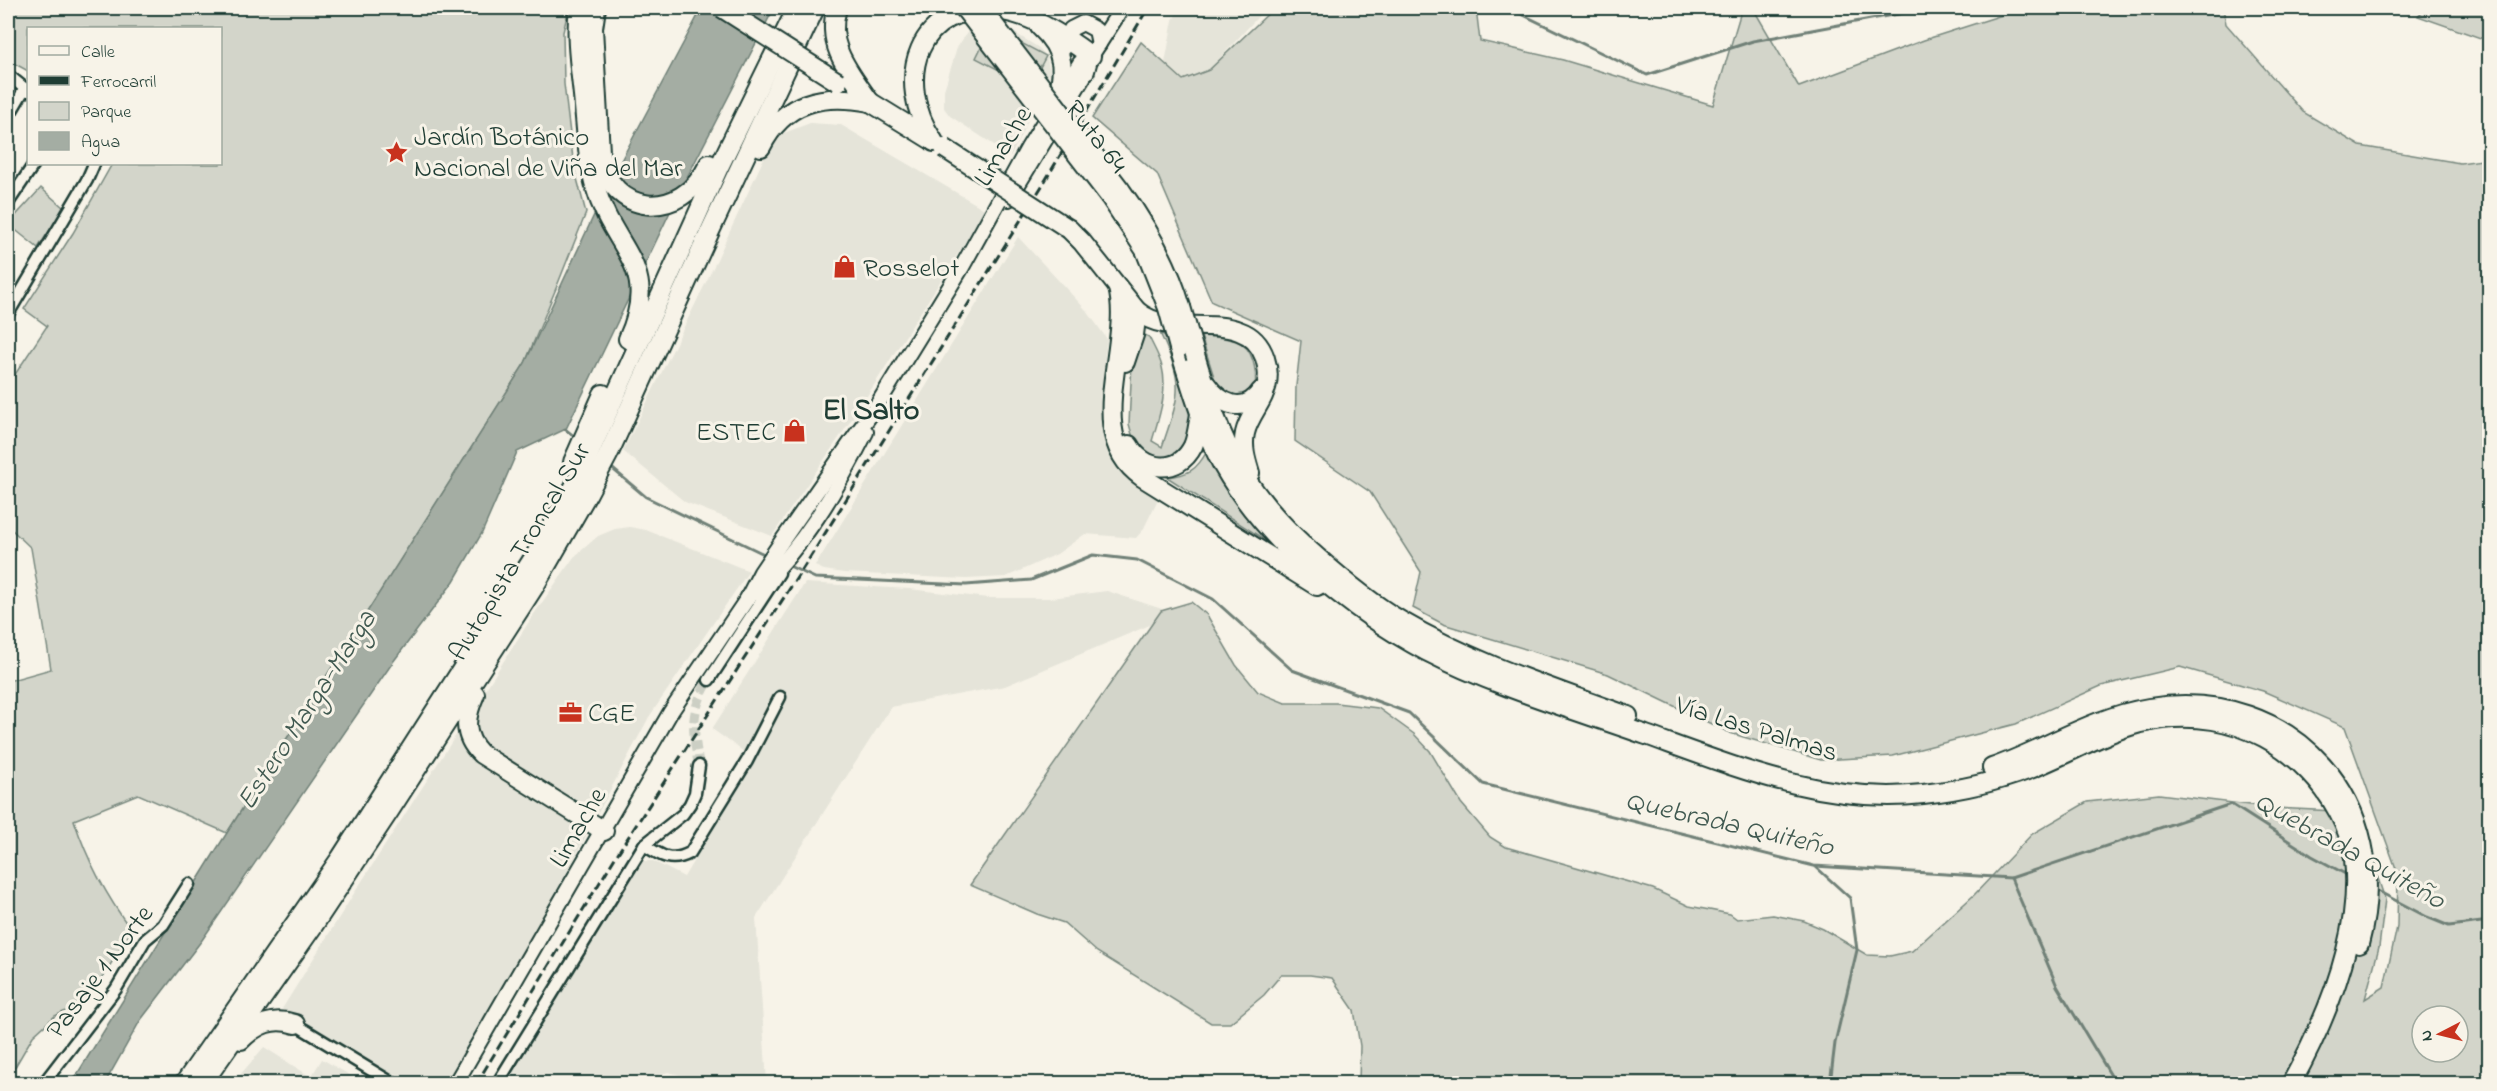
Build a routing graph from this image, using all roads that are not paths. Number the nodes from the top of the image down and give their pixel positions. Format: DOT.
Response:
graph roads {
  1 [pos="579,8"];
  2 [pos="596,8"];
  3 [pos="722,8"];
  4 [pos="789,8"];
  5 [pos="797,8"];
  6 [pos="815,8"];
  7 [pos="837,8"];
  8 [pos="964,8"];
  9 [pos="981,8"];
  10 [pos="1122,8"];
  11 [pos="1037,24"];
  12 [pos="1066,38"];
  13 [pos="1095,50"];
  14 [pos="1061,61"];
  15 [pos="8,75"];
  16 [pos="27,89"];
  17 [pos="870,102"];
  18 [pos="1055,105"];
  19 [pos="8,117"];
  20 [pos="939,145"];
  21 [pos="33,165"];
  22 [pos="94,165"];
  23 [pos="1115,193"];
  24 [pos="8,202"];
  25 [pos="962,267"];
  26 [pos="1118,288"];
  27 [pos="1174,308"];
  28 [pos="8,314"];
  29 [pos="1144,315"];
  30 [pos="1203,380"];
  31 [pos="1266,382"];
  32 [pos="1200,412"];
  33 [pos="596,445"];
  34 [pos="576,487"];
  35 [pos="1265,505"];
  36 [pos="774,571"];
  37 [pos="1362,611"];
  38 [pos="486,661"];
  39 [pos="709,681"];
  40 [pos="780,697"];
  41 [pos="699,766"];
  42 [pos="604,831"];
  43 [pos="644,844"];
  44 [pos="2360,858"];
  45 [pos="189,884"];
  46 [pos="2328,1016"];
  47 [pos="295,1024"];
  48 [pos="206,1077"];
  49 [pos="43,1083"];
  50 [pos="184,1083"];
  51 [pos="394,1083"];
  52 [pos="455,1083"];
  53 [pos="497,1083"];
  54 [pos="2291,1083"];
  55 [pos="2303,1083"];
  1 -- 33 [label="highway"];
  2 -- 4 [label="highway"];
  3 -- 17 [label="highway, bridge"];
  5 -- 33 [label="highway, Autopista Troncal Sur"];
  6 -- 33 [label="highway, Autopista Troncal Sur"];
  7 -- 17 [label="highway"];
  8 -- 23 [label="highway, Ruta 64, bridge"];
  9 -- 23 [label="highway, Ruta 64, bridge"];
  10 -- 13 [label="main road, Limache"];
  11 -- 12 [label="highway"];
  11 -- 14 [label="highway"];
  11 -- 20 [label="highway"];
  12 -- 13 [label="highway"];
  12 -- 13 [label="main road"];
  12 -- 14 [label="main road"];
  13 -- 18 [label="main road, Limache"];
  13 -- 25 [label="main road, Limache"];
  14 -- 18 [label="highway"];
  15 -- 16 [label="street"];
  16 -- 19 [label="street"];
  17 -- 20 [label="highway"];
  17 -- 33 [label="highway"];
  18 -- 25 [label="main road, Limache"];
  20 -- 26 [label="highway, bridge"];
  21 -- 24 [label="street"];
  22 -- 28 [label="street"];
  23 -- 27 [label="highway, Ruta 64"];
  25 -- 36 [label="main road, Limache"];
  26 -- 29 [label="highway"];
  26 -- 37 [label="highway"];
  27 -- 30 [label="highway, Vía Las Palmas, bridge"];
  27 -- 32 [label="highway, Vía Las Palmas, bridge"];
  29 -- 31 [label="highway"];
  29 -- 32 [label="highway"];
  30 -- 31 [label="highway"];
  30 -- 35 [label="highway, Vía Las Palmas"];
  31 -- 35 [label="highway"];
  32 -- 37 [label="highway, Vía Las Palmas"];
  33 -- 34 [label="highway, Autopista Troncal Sur"];
  33 -- 34 [label="highway"];
  34 -- 38 [label="highway, Autopista Troncal Sur"];
  34 -- 50 [label="highway, Autopista Troncal Sur"];
  35 -- 44 [label="highway, Vía Las Palmas"];
  36 -- 39 [label="street, Limache"];
  36 -- 42 [label="main road, Limache"];
  37 -- 44 [label="highway, Vía Las Palmas"];
  38 -- 42 [label="highway"];
  38 -- 48 [label="highway, Autopista Troncal Sur"];
  40 -- 43 [label="street"];
  41 -- 43 [label="street"];
  42 -- 52 [label="main road, Limache"];
  43 -- 53 [label="street"];
  44 -- 46 [label="highway, Vía Las Palmas"];
  45 -- 49 [label="street, Pasaje 1 Norte"];
  46 -- 54 [label="highway, Vía Las Palmas"];
  46 -- 55 [label="highway, Vía Las Palmas"];
  47 -- 48 [label="highway"];
  47 -- 51 [label="street"];
}
